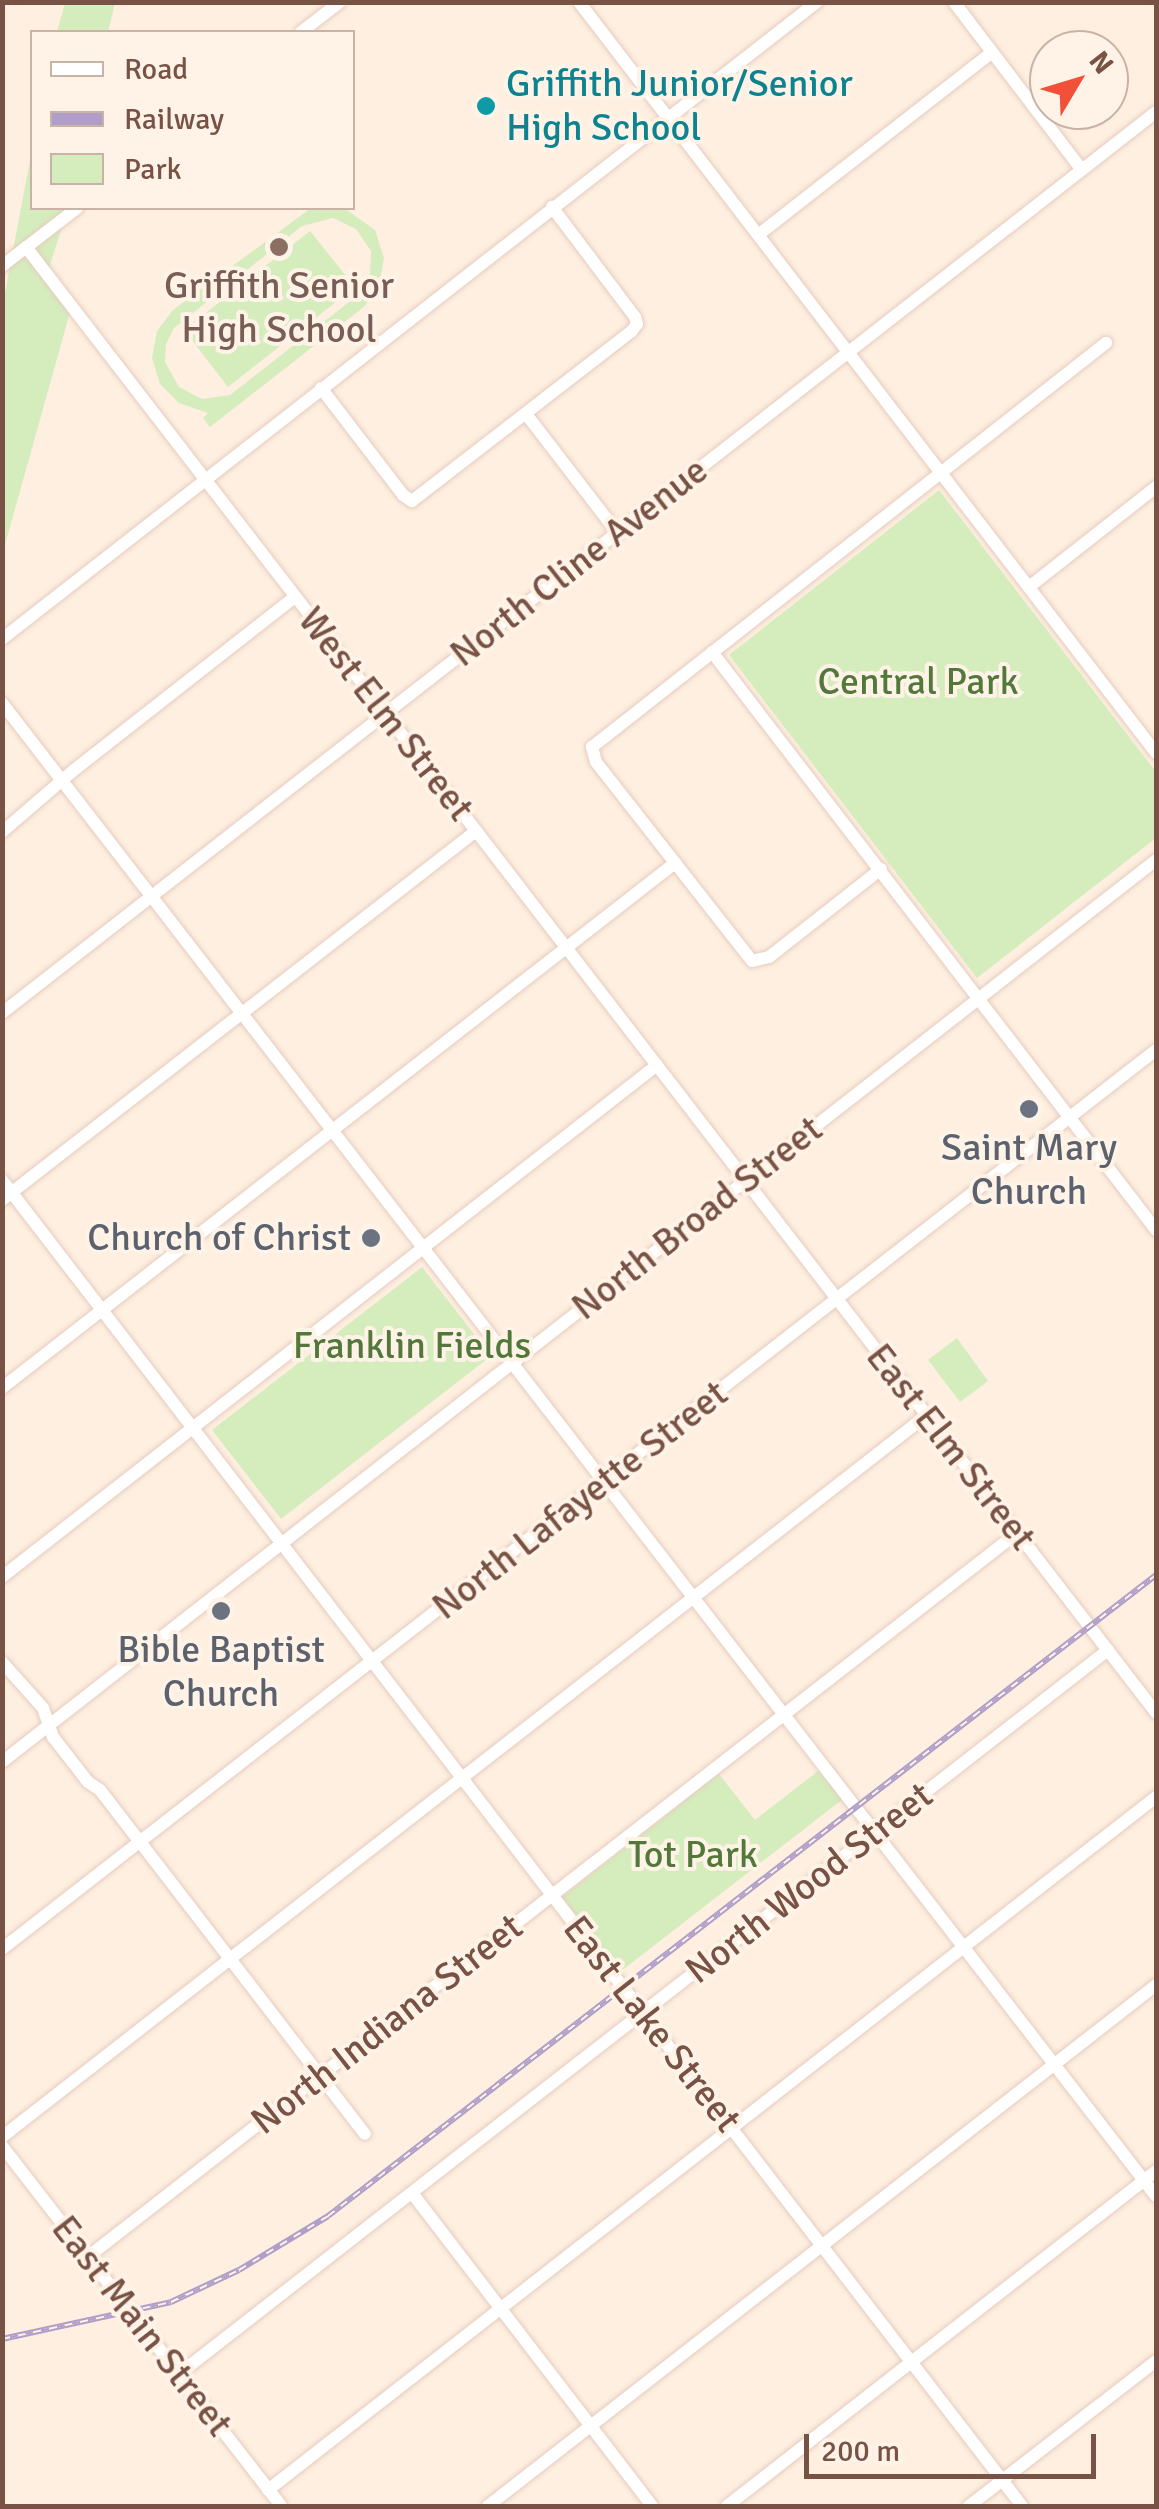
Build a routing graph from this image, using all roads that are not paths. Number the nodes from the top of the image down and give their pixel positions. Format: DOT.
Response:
graph roads {
  1 [pos="340,2"];
  2 [pos="579,2"];
  3 [pos="817,2"];
  4 [pos="954,2"];
  5 [pos="304,30"];
  6 [pos="992,52"];
  7 [pos="1156,112"];
  8 [pos="668,117"];
  9 [pos="1082,170"];
  10 [pos="552,208"];
  11 [pos="75,210"];
  12 [pos="758,235"];
  13 [pos="26,247"];
  14 [pos="2,266"];
  15 [pos="1106,343"];
  16 [pos="848,352"];
  17 [pos="321,388"];
  18 [pos="526,414"];
  19 [pos="940,472"];
  20 [pos="205,480"];
  21 [pos="1156,486"];
  22 [pos="617,532"];
  23 [pos="1029,587"];
  24 [pos="295,597"];
  25 [pos="2,639"];
  26 [pos="712,652"];
  27 [pos="2,703"];
  28 [pos="385,714"];
  29 [pos="1156,753"];
  30 [pos="63,782"];
  31 [pos="476,831"];
  32 [pos="2,832"];
  33 [pos="1156,860"];
  34 [pos="675,863"];
  35 [pos="881,870"];
  36 [pos="154,895"];
  37 [pos="566,948"];
  38 [pos="978,999"];
  39 [pos="5,1006"];
  40 [pos="244,1012"];
  41 [pos="1156,1050"];
  42 [pos="656,1066"];
  43 [pos="1068,1119"];
  44 [pos="334,1129"];
  45 [pos="2,1180"];
  46 [pos="745,1180"];
  47 [pos="7,1197"];
  48 [pos="1156,1230"];
  49 [pos="425,1246"];
  50 [pos="837,1299"];
  51 [pos="102,1310"];
  52 [pos="514,1362"];
  53 [pos="2,1388"];
  54 [pos="926,1415"];
  55 [pos="193,1428"];
  56 [pos="606,1480"];
  57 [pos="1017,1533"];
  58 [pos="282,1542"];
  59 [pos="2,1576"];
  60 [pos="695,1597"];
  61 [pos="1108,1650"];
  62 [pos="372,1662"];
  63 [pos="5,1663"];
  64 [pos="1156,1713"];
  65 [pos="785,1714"];
  66 [pos="49,1726"];
  67 [pos="2,1762"];
  68 [pos="462,1778"];
  69 [pos="1156,1797"];
  70 [pos="875,1832"];
  71 [pos="141,1842"];
  72 [pos="552,1895"];
  73 [pos="964,1947"];
  74 [pos="2,1949"];
  75 [pos="231,1959"];
  76 [pos="1156,1985"];
  77 [pos="644,2012"];
  78 [pos="1055,2064"];
  79 [pos="320,2075"];
  80 [pos="733,2128"];
  81 [pos="365,2134"];
  82 [pos="2,2136"];
  83 [pos="2,2146"];
  84 [pos="1156,2172"];
  85 [pos="1144,2181"];
  86 [pos="412,2193"];
  87 [pos="1156,2196"];
  88 [pos="823,2245"];
  89 [pos="89,2256"];
  90 [pos="500,2308"];
  91 [pos="1156,2361"];
  92 [pos="913,2362"];
  93 [pos="180,2374"];
  94 [pos="590,2426"];
  95 [pos="1003,2481"];
  96 [pos="268,2490"];
  97 [pos="280,2506"];
  98 [pos="488,2506"];
  99 [pos="652,2506"];
  100 [pos="728,2506"];
  101 [pos="970,2506"];
  102 [pos="1022,2506"];
  1 -- 5 [label="street"];
  2 -- 8 [label="street"];
  3 -- 8 [label="street"];
  4 -- 6 [label="street"];
  6 -- 9 [label="street"];
  6 -- 12 [label="street"];
  7 -- 9 [label="street, North Cline Avenue"];
  8 -- 10 [label="street"];
  8 -- 12 [label="street"];
  9 -- 16 [label="street, North Cline Avenue"];
  10 -- 17 [label="street"];
  10 -- 18 [label="street"];
  11 -- 13 [label="street"];
  12 -- 16 [label="street"];
  13 -- 14 [label="street"];
  13 -- 20 [label="street, West Elm Street"];
  15 -- 19 [label="street"];
  16 -- 19 [label="street"];
  16 -- 22 [label="street, North Cline Avenue"];
  17 -- 18 [label="street"];
  17 -- 20 [label="street"];
  18 -- 22 [label="street"];
  19 -- 23 [label="street"];
  19 -- 26 [label="street"];
  20 -- 24 [label="street, West Elm Street"];
  20 -- 25 [label="street"];
  21 -- 23 [label="street"];
  22 -- 28 [label="street, North Cline Avenue"];
  23 -- 29 [label="street"];
  24 -- 28 [label="street, West Elm Street"];
  24 -- 30 [label="street"];
  26 -- 34 [label="street"];
  26 -- 35 [label="street"];
  27 -- 30 [label="street"];
  28 -- 31 [label="street, West Elm Street"];
  28 -- 36 [label="street, North Cline Avenue"];
  30 -- 32 [label="street"];
  30 -- 36 [label="street"];
  31 -- 37 [label="street, West Elm Street"];
  31 -- 40 [label="street"];
  33 -- 38 [label="street, North Broad Street"];
  34 -- 35 [label="street"];
  34 -- 37 [label="street"];
  35 -- 38 [label="street"];
  36 -- 39 [label="street, North Cline Avenue"];
  36 -- 40 [label="street"];
  37 -- 42 [label="street, West Elm Street"];
  37 -- 44 [label="street"];
  38 -- 43 [label="street"];
  38 -- 46 [label="street, North Broad Street"];
  40 -- 44 [label="street"];
  40 -- 47 [label="street"];
  41 -- 43 [label="street, North Lafayette Street"];
  42 -- 46 [label="street, West Elm Street"];
  42 -- 49 [label="street"];
  43 -- 48 [label="street"];
  43 -- 50 [label="street, North Lafayette Street"];
  44 -- 49 [label="street"];
  44 -- 51 [label="street"];
  45 -- 47 [label="street, East Lake Street"];
  46 -- 50 [label="street, East Elm Street"];
  46 -- 52 [label="street, North Broad Street"];
  47 -- 51 [label="street, East Lake Street"];
  49 -- 52 [label="street"];
  49 -- 55 [label="street"];
  50 -- 54 [label="street, East Elm Street"];
  50 -- 56 [label="street, North Lafayette Street"];
  51 -- 53 [label="street"];
  51 -- 55 [label="street, East Lake Street"];
  52 -- 56 [label="street"];
  52 -- 58 [label="street, North Broad Street"];
  54 -- 57 [label="street, East Elm Street"];
  54 -- 60 [label="street"];
  55 -- 58 [label="street, East Lake Street"];
  55 -- 59 [label="street"];
  56 -- 60 [label="street"];
  56 -- 62 [label="street, North Lafayette Street"];
  57 -- 61 [label="street, East Elm Street"];
  57 -- 65 [label="street, North Indiana Street"];
  58 -- 62 [label="street, East Lake Street"];
  58 -- 66 [label="street, North Broad Street"];
  60 -- 65 [label="street"];
  60 -- 68 [label="street"];
  61 -- 64 [label="street, East Elm Street"];
  61 -- 70 [label="street, North Wood Street"];
  62 -- 68 [label="street, East Lake Street"];
  62 -- 71 [label="street, North Lafayette Street"];
  63 -- 66 [label="street"];
  65 -- 70 [label="street"];
  65 -- 72 [label="street, North Indiana Street"];
  66 -- 67 [label="street, North Broad Street"];
  66 -- 71 [label="street"];
  68 -- 72 [label="street, East Lake Street"];
  68 -- 75 [label="street"];
  69 -- 73 [label="street"];
  70 -- 73 [label="street"];
  70 -- 77 [label="street, North Wood Street"];
  71 -- 74 [label="street, North Lafayette Street"];
  71 -- 75 [label="street"];
  72 -- 77 [label="street, East Lake Street"];
  72 -- 79 [label="street, North Indiana Street"];
  73 -- 78 [label="street"];
  73 -- 80 [label="street"];
  75 -- 79 [label="street"];
  75 -- 82 [label="street"];
  76 -- 78 [label="street"];
  77 -- 80 [label="street, East Lake Street"];
  77 -- 86 [label="street, North Wood Street"];
  78 -- 85 [label="street"];
  78 -- 88 [label="street"];
  79 -- 81 [label="street"];
  79 -- 89 [label="street, North Indiana Street"];
  80 -- 88 [label="street, East Lake Street"];
  80 -- 90 [label="street"];
  83 -- 89 [label="street, East Main Street"];
  84 -- 85 [label="street"];
  85 -- 87 [label="street"];
  85 -- 92 [label="street"];
  86 -- 90 [label="street"];
  86 -- 93 [label="street, North Wood Street"];
  88 -- 92 [label="street, East Lake Street"];
  88 -- 94 [label="street"];
  89 -- 93 [label="street, East Main Street"];
  90 -- 94 [label="street"];
  90 -- 96 [label="street"];
  91 -- 95 [label="street"];
  92 -- 95 [label="street, East Lake Street"];
  92 -- 100 [label="street"];
  93 -- 96 [label="street, East Main Street"];
  94 -- 98 [label="street"];
  94 -- 99 [label="street"];
  95 -- 101 [label="street"];
  95 -- 102 [label="street, East Lake Street"];
  96 -- 97 [label="street, East Main Street"];
}
